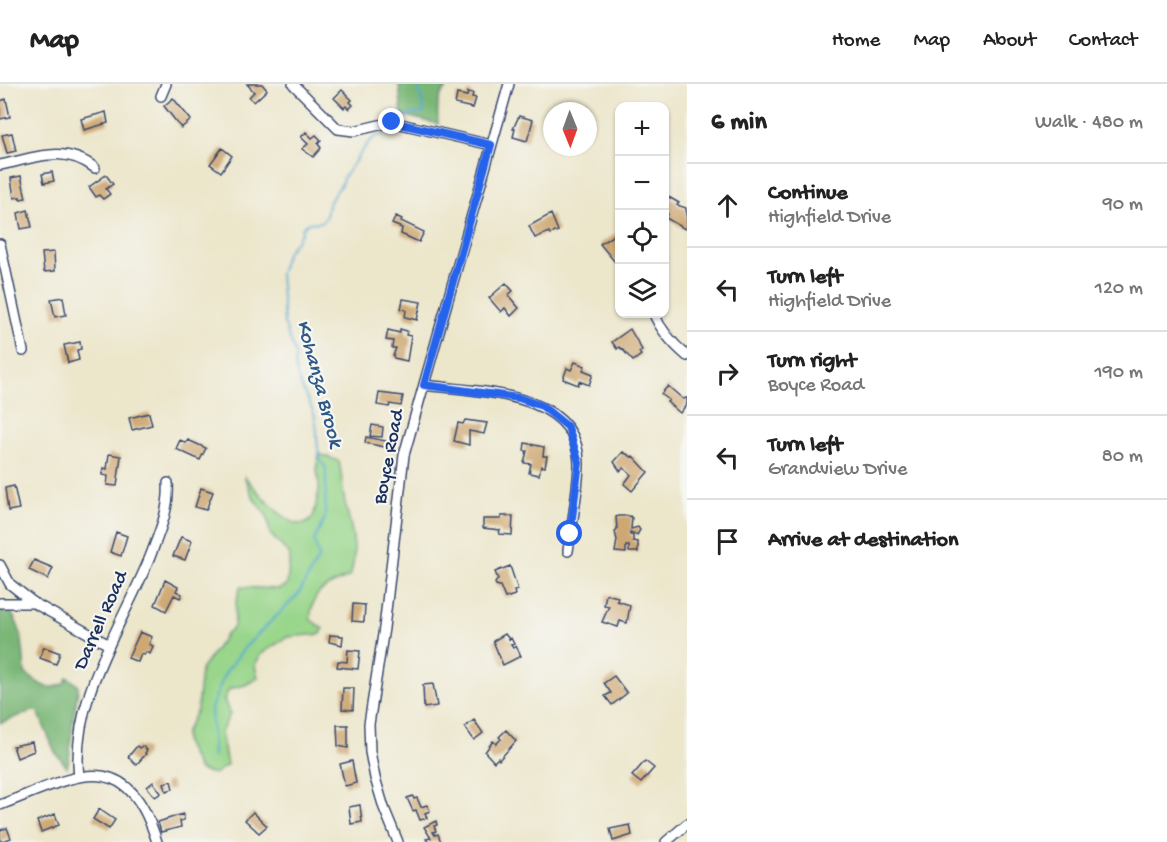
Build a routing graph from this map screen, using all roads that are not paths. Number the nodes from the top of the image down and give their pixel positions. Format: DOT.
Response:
graph roads {
  1 [pos="166,84"];
  2 [pos="293,84"];
  3 [pos="510,84"];
  4 [pos="161,96"];
  5 [pos="491,145"];
  6 [pos="0,165"];
  7 [pos="95,168"];
  8 [pos="0,244"];
  9 [pos="656,318"];
  10 [pos="23,351"];
  11 [pos="687,356"];
  12 [pos="424,385"];
  13 [pos="168,483"];
  14 [pos="568,551"];
  15 [pos="0,565"];
  16 [pos="0,603"];
  17 [pos="33,603"];
  18 [pos="109,645"];
  19 [pos="79,777"];
  20 [pos="0,805"];
  21 [pos="687,824"];
  22 [pos="157,842"];
  23 [pos="398,842"];
  24 [pos="666,842"];
  1 -- 4 [label="street"];
  2 -- 5 [label="street"];
  3 -- 5 [label="street, Boyce Road"];
  5 -- 12 [label="street, Boyce Road"];
  6 -- 7 [label="street"];
  8 -- 10 [label="street"];
  9 -- 11 [label="street"];
  12 -- 14 [label="street"];
  12 -- 23 [label="street, Boyce Road"];
  13 -- 18 [label="street, Darrell Road"];
  15 -- 17 [label="street"];
  16 -- 17 [label="street"];
  17 -- 18 [label="street"];
  18 -- 19 [label="street, Darrell Road"];
  19 -- 20 [label="street"];
  19 -- 22 [label="street"];
  21 -- 24 [label="street"];
}
